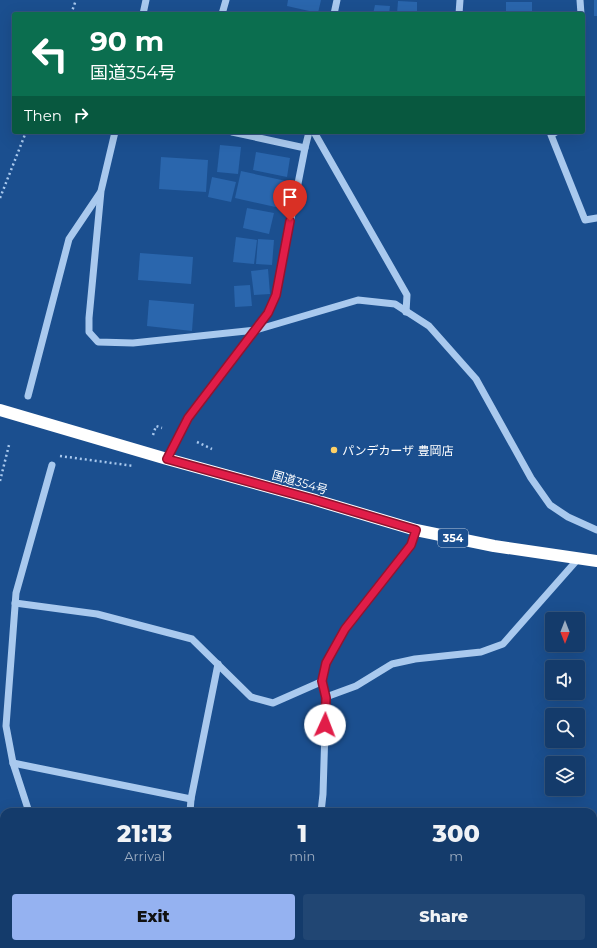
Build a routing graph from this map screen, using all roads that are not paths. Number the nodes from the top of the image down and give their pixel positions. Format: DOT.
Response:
graph roads {
  1 [pos="146,0"];
  2 [pos="226,0"];
  3 [pos="337,0"];
  4 [pos="460,0"];
  5 [pos="580,0"];
  6 [pos="143,12"];
  7 [pos="223,12"];
  8 [pos="334,12"];
  9 [pos="459,12"];
  10 [pos="581,12"];
  11 [pos="115,134"];
  12 [pos="241,134"];
  13 [pos="308,134"];
  14 [pos="315,134"];
  15 [pos="553,134"];
  16 [pos="305,148"];
  17 [pos="101,191"];
  18 [pos="597,218"];
  19 [pos="406,312"];
  20 [pos="256,330"];
  21 [pos="28,396"];
  22 [pos="0,410"];
  23 [pos="167,459"];
  24 [pos="52,464"];
  25 [pos="416,530"];
  26 [pos="597,530"];
  27 [pos="578,559"];
  28 [pos="597,561"];
  29 [pos="15,603"];
  30 [pos="218,664"];
  31 [pos="322,681"];
  32 [pos="326,698"];
  33 [pos="13,763"];
  34 [pos="191,799"];
  35 [pos="28,808"];
  36 [pos="190,808"];
  37 [pos="321,808"];
  1 -- 6 [label="street"];
  2 -- 7 [label="street"];
  3 -- 8 [label="street"];
  4 -- 9 [label="street"];
  5 -- 10 [label="street"];
  11 -- 17 [label="street"];
  12 -- 16 [label="street"];
  13 -- 16 [label="street"];
  14 -- 19 [label="street"];
  15 -- 18 [label="street"];
  16 -- 20 [label="street"];
  17 -- 20 [label="street"];
  17 -- 21 [label="street"];
  19 -- 20 [label="street"];
  19 -- 26 [label="street"];
  20 -- 23 [label="street"];
  22 -- 23 [label="highway, 国道354号 / 354"];
  23 -- 25 [label="highway, 国道354号 / 354"];
  24 -- 29 [label="street"];
  25 -- 27 [label="highway, 国道354号 / 354"];
  25 -- 31 [label="street"];
  27 -- 28 [label="highway, 国道354号 / 354"];
  27 -- 32 [label="street"];
  29 -- 30 [label="street"];
  29 -- 33 [label="street"];
  30 -- 31 [label="street"];
  30 -- 34 [label="street"];
  31 -- 32 [label="street"];
  32 -- 37 [label="street"];
  33 -- 34 [label="street"];
  33 -- 35 [label="street"];
  34 -- 36 [label="street"];
}
